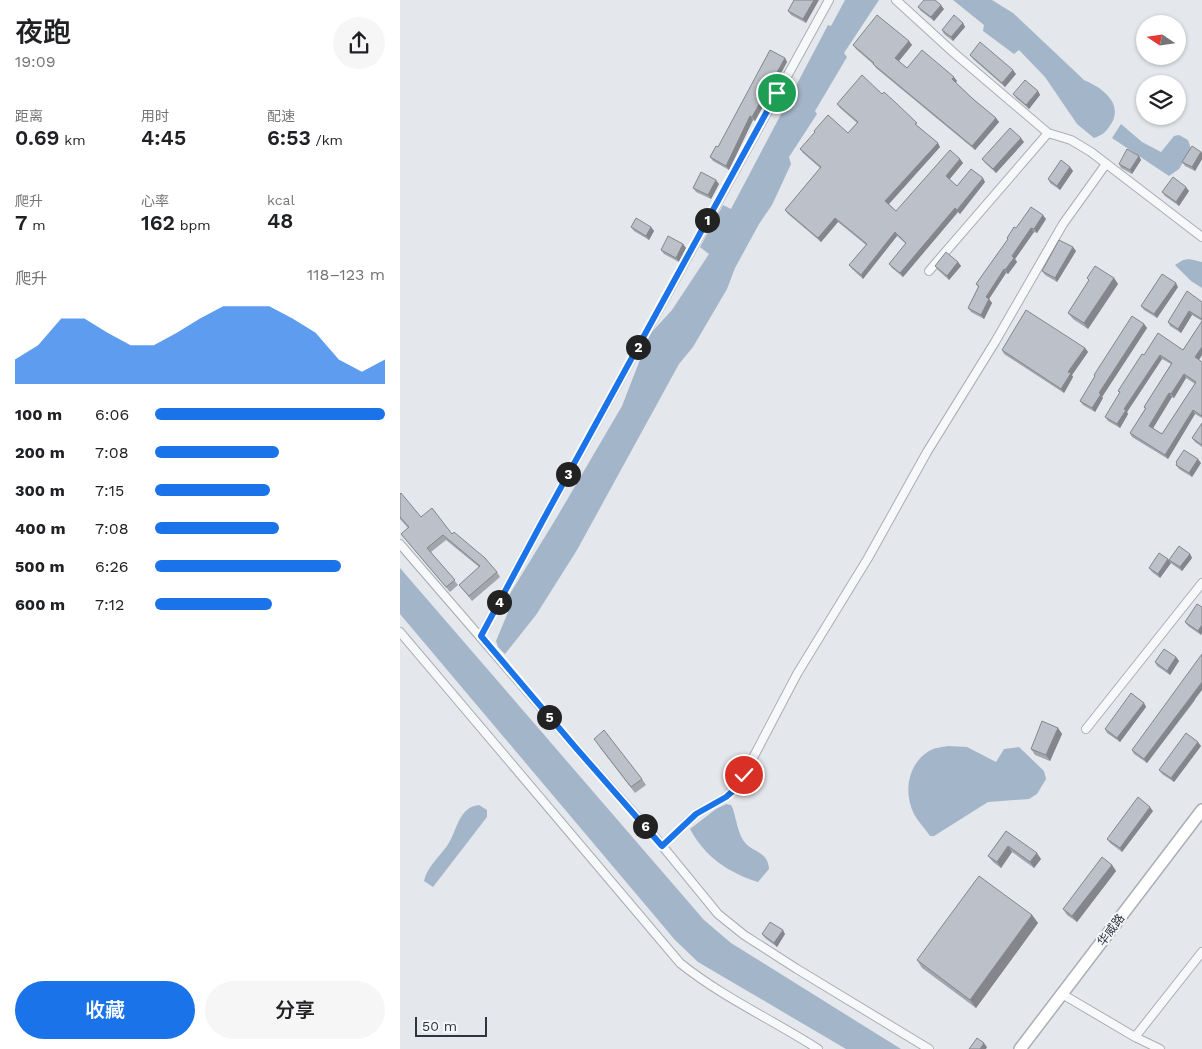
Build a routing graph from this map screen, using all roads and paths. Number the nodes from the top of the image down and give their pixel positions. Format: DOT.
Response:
graph roads {
  1 [pos="829,0"];
  2 [pos="896,0"];
  3 [pos="1048,133"];
  4 [pos="1106,164"];
  5 [pos="1202,237"];
  6 [pos="929,271"];
  7 [pos="400,544"];
  8 [pos="1202,583"];
  9 [pos="400,632"];
  10 [pos="481,636"];
  11 [pos="1086,729"];
  12 [pos="1202,810"];
  13 [pos="662,846"];
  14 [pos="1202,952"];
  15 [pos="1062,994"];
  16 [pos="1135,1037"];
  17 [pos="818,1049"];
  18 [pos="929,1049"];
  19 [pos="1020,1049"];
  20 [pos="1160,1049"];
  1 -- 10 [label="street"];
  2 -- 3 [label="street"];
  3 -- 4 [label="street"];
  3 -- 6 [label="street"];
  4 -- 5 [label="street"];
  4 -- 13 [label="street"];
  7 -- 10 [label="street"];
  8 -- 11 [label="street"];
  9 -- 17 [label="street"];
  10 -- 13 [label="street"];
  12 -- 15 [label="main road, 华威路"];
  13 -- 18 [label="street"];
  14 -- 16 [label="street"];
  15 -- 16 [label="street"];
  15 -- 19 [label="main road, 华威路"];
  16 -- 20 [label="street"];
}
